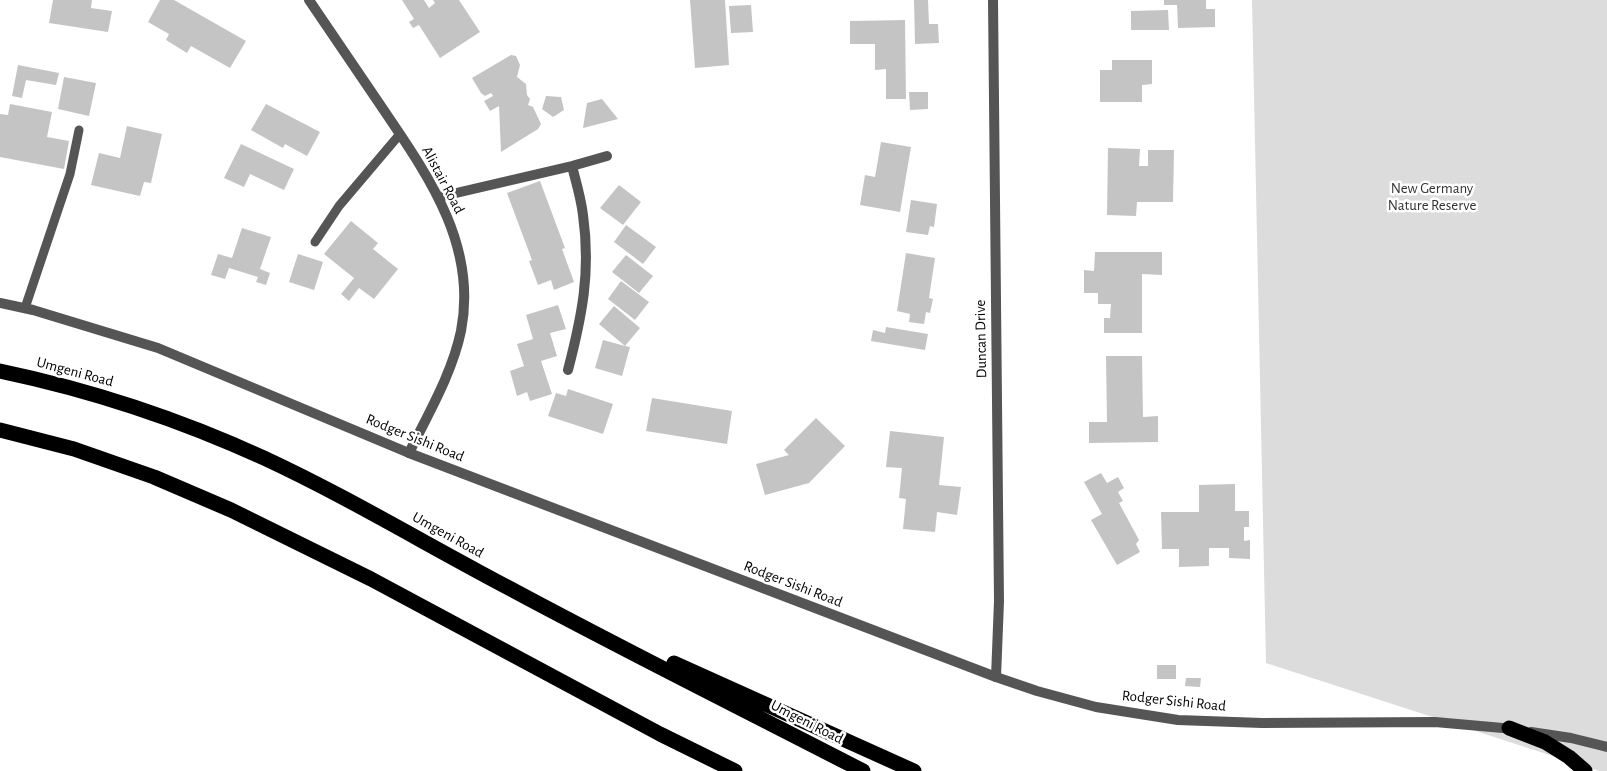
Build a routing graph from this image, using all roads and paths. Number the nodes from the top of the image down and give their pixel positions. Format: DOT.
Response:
graph roads {
  1 [pos="309,0"];
  2 [pos="993,0"];
  3 [pos="79,130"];
  4 [pos="400,134"];
  5 [pos="607,156"];
  6 [pos="572,166"];
  7 [pos="439,197"];
  8 [pos="315,242"];
  9 [pos="0,303"];
  10 [pos="25,308"];
  11 [pos="568,370"];
  12 [pos="0,371"];
  13 [pos="0,430"];
  14 [pos="409,453"];
  15 [pos="509,588"];
  16 [pos="996,677"];
  17 [pos="1509,728"];
  18 [pos="660,734"];
  19 [pos="1607,747"];
  20 [pos="716,771"];
  21 [pos="735,771"];
  22 [pos="863,771"];
  23 [pos="914,771"];
  24 [pos="1585,771"];
  1 -- 4 [label="street, Alistair Road"];
  2 -- 16 [label="street, Duncan Drive"];
  3 -- 10 [label="lane"];
  4 -- 7 [label="street, Alistair Road"];
  4 -- 8 [label="lane"];
  5 -- 6 [label="street"];
  6 -- 7 [label="street"];
  6 -- 11 [label="street"];
  7 -- 14 [label="street, Alistair Road"];
  9 -- 10 [label="street, Rodger Sishi Road"];
  10 -- 14 [label="street, Rodger Sishi Road"];
  12 -- 15 [label="highway, Umgeni Road"];
  13 -- 18 [label="highway"];
  14 -- 16 [label="street, Rodger Sishi Road"];
  15 -- 22 [label="highway, Umgeni Road"];
  15 -- 23 [label="highway"];
  16 -- 17 [label="street, Rodger Sishi Road"];
  17 -- 19 [label="street, Rodger Sishi Road"];
  17 -- 24 [label="highway"];
  18 -- 20 [label="highway"];
  18 -- 21 [label="highway"];
}
